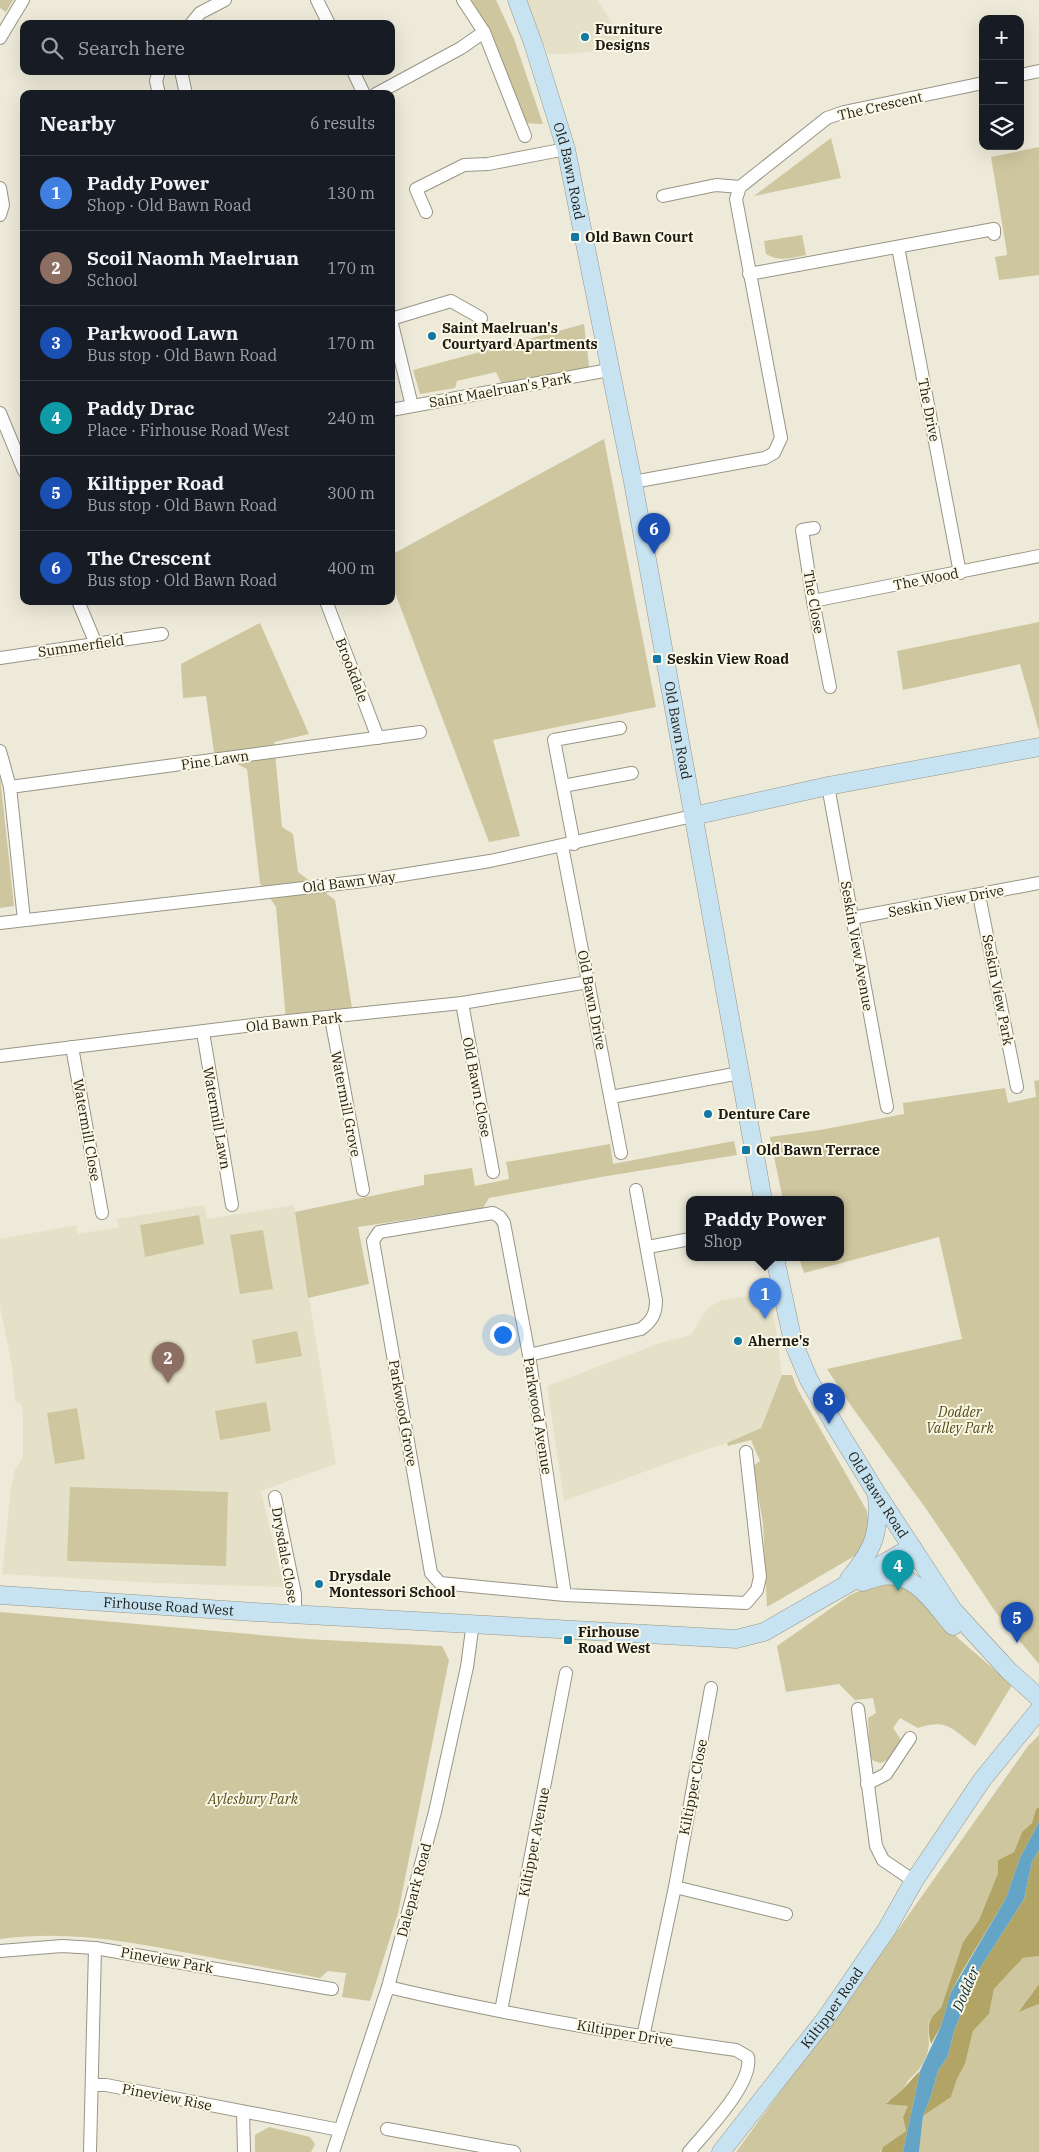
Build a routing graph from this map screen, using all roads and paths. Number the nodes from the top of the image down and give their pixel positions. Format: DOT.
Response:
graph roads {
  1 [pos="23,0"];
  2 [pos="225,0"];
  3 [pos="317,0"];
  4 [pos="463,0"];
  5 [pos="517,0"];
  6 [pos="195,20"];
  7 [pos="327,20"];
  8 [pos="484,32"];
  9 [pos="0,38"];
  10 [pos="1039,71"];
  11 [pos="1024,74"];
  12 [pos="158,75"];
  13 [pos="182,75"];
  14 [pos="355,75"];
  15 [pos="979,84"];
  16 [pos="158,90"];
  17 [pos="185,90"];
  18 [pos="362,90"];
  19 [pos="383,90"];
  20 [pos="525,136"];
  21 [pos="566,149"];
  22 [pos="0,188"];
  23 [pos="740,188"];
  24 [pos="662,196"];
  25 [pos="426,212"];
  26 [pos="0,214"];
  27 [pos="994,234"];
  28 [pos="898,246"];
  29 [pos="749,274"];
  30 [pos="395,318"];
  31 [pos="481,318"];
  32 [pos="395,336"];
  33 [pos="609,370"];
  34 [pos="412,406"];
  35 [pos="395,409"];
  36 [pos="1,419"];
  37 [pos="20,462"];
  38 [pos="633,482"];
  39 [pos="814,528"];
  40 [pos="1039,556"];
  41 [pos="960,572"];
  42 [pos="813,601"];
  43 [pos="80,605"];
  44 [pos="328,605"];
  45 [pos="162,634"];
  46 [pos="96,644"];
  47 [pos="0,658"];
  48 [pos="830,686"];
  49 [pos="620,728"];
  50 [pos="420,732"];
  51 [pos="378,738"];
  52 [pos="1039,747"];
  53 [pos="0,751"];
  54 [pos="632,773"];
  55 [pos="563,786"];
  56 [pos="828,786"];
  57 [pos="10,787"];
  58 [pos="693,816"];
  59 [pos="568,845"];
  60 [pos="1039,883"];
  61 [pos="978,894"];
  62 [pos="852,918"];
  63 [pos="24,920"];
  64 [pos="0,923"];
  65 [pos="588,982"];
  66 [pos="462,1003"];
  67 [pos="331,1018"];
  68 [pos="203,1032"];
  69 [pos="72,1047"];
  70 [pos="0,1056"];
  71 [pos="740,1073"];
  72 [pos="1017,1086"];
  73 [pos="611,1097"];
  74 [pos="887,1106"];
  75 [pos="621,1153"];
  76 [pos="493,1172"];
  77 [pos="363,1190"];
  78 [pos="636,1190"];
  79 [pos="762,1196"];
  80 [pos="232,1205"];
  81 [pos="102,1213"];
  82 [pos="493,1214"];
  83 [pos="686,1240"];
  84 [pos="648,1247"];
  85 [pos="776,1261"];
  86 [pos="529,1355"];
  87 [pos="746,1452"];
  88 [pos="877,1494"];
  89 [pos="274,1497"];
  90 [pos="912,1547"];
  91 [pos="840,1589"];
  92 [pos="0,1595"];
  93 [pos="565,1595"];
  94 [pos="295,1614"];
  95 [pos="473,1622"];
  96 [pos="1008,1670"];
  97 [pos="566,1673"];
  98 [pos="711,1688"];
  99 [pos="1039,1698"];
  100 [pos="858,1709"];
  101 [pos="1039,1710"];
  102 [pos="910,1738"];
  103 [pos="867,1784"];
  104 [pos="914,1882"];
  105 [pos="675,1886"];
  106 [pos="786,1914"];
  107 [pos="95,1948"];
  108 [pos="0,1951"];
  109 [pos="388,1987"];
  110 [pos="332,1989"];
  111 [pos="501,2011"];
  112 [pos="643,2037"];
  113 [pos="92,2085"];
  114 [pos="243,2112"];
  115 [pos="387,2129"];
  116 [pos="340,2130"];
  117 [pos="443,2146"];
  118 [pos="90,2152"];
  119 [pos="244,2152"];
  120 [pos="333,2152"];
  121 [pos="514,2152"];
  122 [pos="689,2152"];
  123 [pos="721,2152"];
  1 -- 9 [label="street"];
  2 -- 6 [label="street"];
  3 -- 7 [label="street"];
  4 -- 8 [label="street"];
  5 -- 21 [label="main road, Old Bawn Road"];
  8 -- 19 [label="street"];
  8 -- 20 [label="street"];
  10 -- 11 [label="street"];
  12 -- 16 [label="street"];
  13 -- 17 [label="street"];
  14 -- 18 [label="street"];
  15 -- 23 [label="street, The Crescent"];
  21 -- 25 [label="street"];
  21 -- 33 [label="main road, Old Bawn Road"];
  22 -- 26 [label="street"];
  23 -- 24 [label="street"];
  23 -- 29 [label="street"];
  27 -- 28 [label="street"];
  28 -- 29 [label="street"];
  28 -- 41 [label="street, The Drive"];
  29 -- 38 [label="street"];
  30 -- 31 [label="street"];
  32 -- 34 [label="street"];
  33 -- 34 [label="street, Saint Maelruan's Park"];
  33 -- 38 [label="main road, Old Bawn Road"];
  34 -- 35 [label="street, Saint Maelruan's Park"];
  36 -- 37 [label="street"];
  38 -- 58 [label="main road, Old Bawn Road"];
  39 -- 42 [label="street, The Close"];
  40 -- 41 [label="street, The Wood"];
  41 -- 42 [label="street, The Wood"];
  42 -- 48 [label="street, The Close"];
  43 -- 46 [label="street"];
  44 -- 51 [label="street, Brookdale"];
  45 -- 46 [label="street, Summerfield"];
  46 -- 47 [label="street, Summerfield"];
  49 -- 55 [label="street, Old Bawn Drive"];
  50 -- 51 [label="street, Pine Lawn"];
  51 -- 57 [label="street, Pine Lawn"];
  52 -- 56 [label="main road"];
  53 -- 57 [label="street"];
  54 -- 55 [label="street"];
  55 -- 59 [label="street, Old Bawn Drive"];
  56 -- 58 [label="main road"];
  56 -- 62 [label="street, Seskin View Avenue"];
  57 -- 63 [label="street"];
  58 -- 59 [label="street, Old Bawn Way"];
  58 -- 71 [label="main road, Old Bawn Road"];
  59 -- 63 [label="street, Old Bawn Way"];
  59 -- 65 [label="street, Old Bawn Drive"];
  60 -- 61 [label="street, Seskin View Drive"];
  61 -- 62 [label="street, Seskin View Drive"];
  61 -- 72 [label="street, Seskin View Park"];
  62 -- 74 [label="street, Seskin View Avenue"];
  63 -- 64 [label="street, Old Bawn Way"];
  65 -- 66 [label="street, Old Bawn Park"];
  65 -- 73 [label="street, Old Bawn Drive"];
  66 -- 67 [label="street, Old Bawn Park"];
  66 -- 76 [label="street, Old Bawn Close"];
  67 -- 68 [label="street, Old Bawn Park"];
  67 -- 77 [label="street, Watermill Grove"];
  68 -- 69 [label="street, Old Bawn Park"];
  68 -- 80 [label="street, Watermill Lawn"];
  69 -- 70 [label="street, Old Bawn Park"];
  69 -- 81 [label="street, Watermill Close"];
  71 -- 73 [label="street"];
  71 -- 79 [label="main road, Old Bawn Road"];
  73 -- 75 [label="street, Old Bawn Drive"];
  78 -- 84 [label="street"];
  82 -- 86 [label="street, Parkwood Avenue"];
  82 -- 93 [label="street, Parkwood Grove"];
  83 -- 84 [label="street"];
  84 -- 86 [label="street"];
  85 -- 88 [label="main road, Old Bawn Road"];
  86 -- 93 [label="street, Parkwood Avenue"];
  87 -- 93 [label="street, Parkwood Grove"];
  88 -- 90 [label="main road, Old Bawn Road"];
  88 -- 91 [label="main road"];
  89 -- 94 [label="street, Drysdale Close"];
  90 -- 91 [label="main road, Firhouse Road West"];
  90 -- 96 [label="main road, Old Bawn Road"];
  91 -- 95 [label="main road, Firhouse Road West"];
  91 -- 96 [label="main road"];
  92 -- 94 [label="main road, Firhouse Road West"];
  94 -- 95 [label="main road, Firhouse Road West"];
  95 -- 109 [label="street, Dalepark Road"];
  96 -- 99 [label="main road, Old Bawn Road"];
  97 -- 111 [label="street, Kiltipper Avenue"];
  98 -- 105 [label="street, Kiltipper Close"];
  100 -- 103 [label="street"];
  101 -- 104 [label="main road, Kiltipper Road"];
  102 -- 103 [label="street"];
  103 -- 104 [label="street"];
  104 -- 123 [label="main road, Kiltipper Road"];
  105 -- 106 [label="street"];
  105 -- 112 [label="street, Kiltipper Close"];
  107 -- 108 [label="street, Pineview Park"];
  107 -- 110 [label="street, Pineview Park"];
  107 -- 113 [label="street"];
  109 -- 111 [label="street, Kiltipper Drive"];
  109 -- 116 [label="street, Dalepark Road"];
  111 -- 112 [label="street, Kiltipper Drive"];
  112 -- 122 [label="street, Kiltipper Drive"];
  113 -- 114 [label="street, Pineview Rise"];
  113 -- 118 [label="street"];
  114 -- 116 [label="street, Pineview Rise"];
  114 -- 119 [label="street"];
  115 -- 117 [label="street"];
  116 -- 120 [label="street, Dalepark Road"];
  117 -- 121 [label="street"];
}
